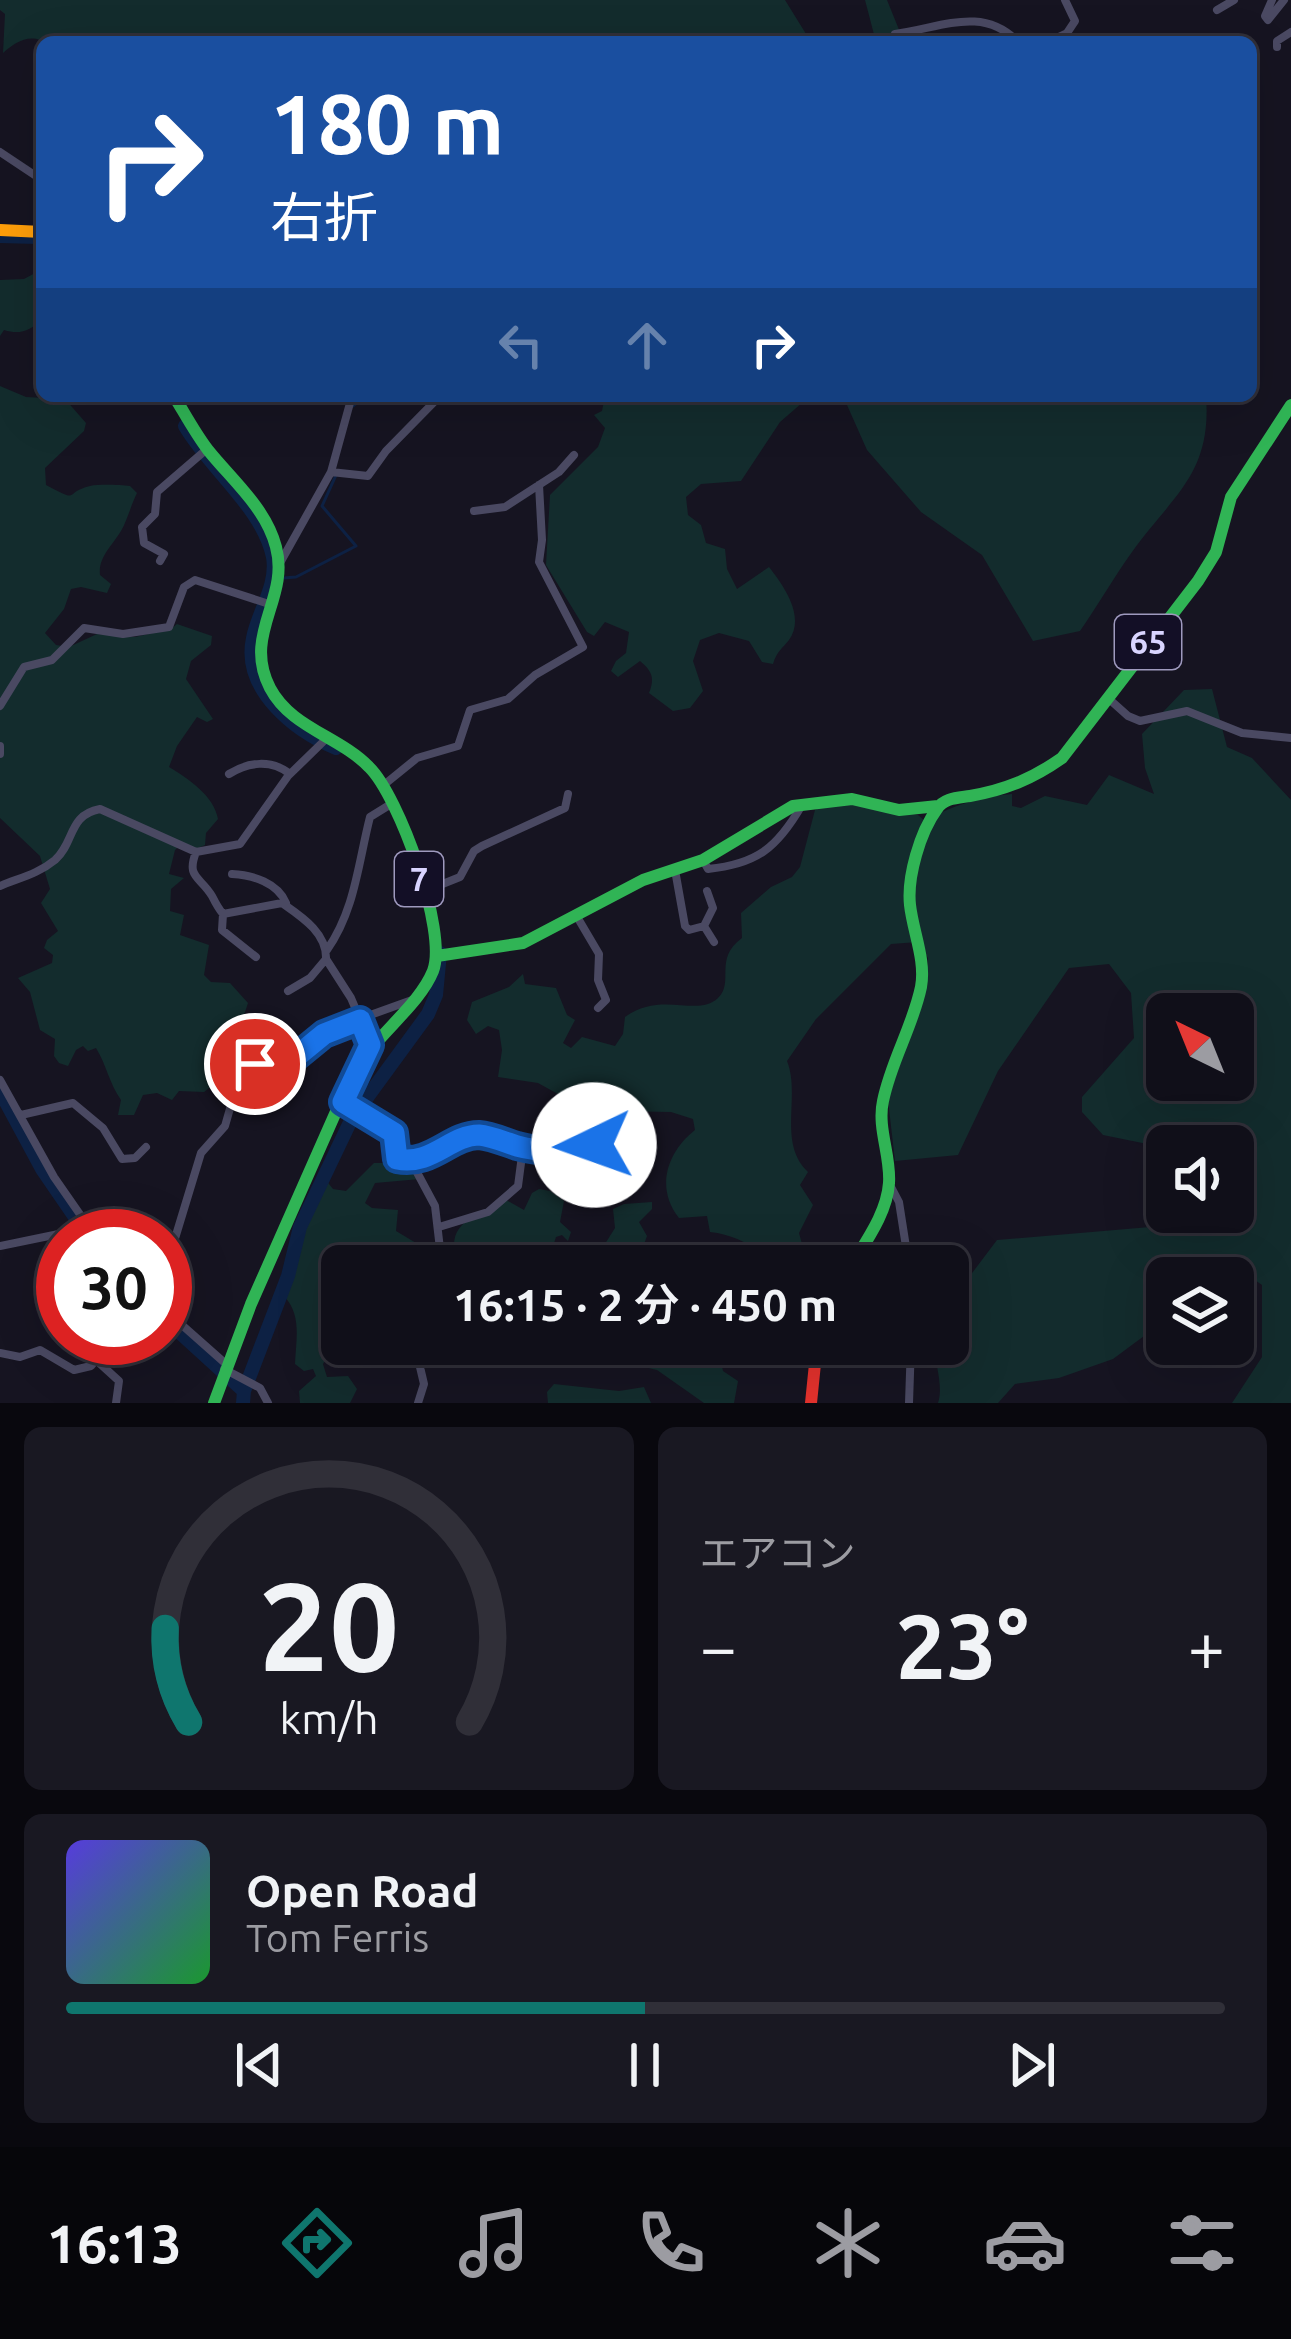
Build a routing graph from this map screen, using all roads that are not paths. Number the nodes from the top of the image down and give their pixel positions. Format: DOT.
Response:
graph roads {
  1 [pos="1065,0"];
  2 [pos="1234,0"];
  3 [pos="1272,0"];
  4 [pos="1283,4"];
  5 [pos="1217,10"];
  6 [pos="1291,19"];
  7 [pos="1291,32"];
  8 [pos="895,34"];
  9 [pos="1010,36"];
  10 [pos="1061,36"];
  11 [pos="1277,47"];
  12 [pos="0,152"];
  13 [pos="36,176"];
  14 [pos="0,230"];
  15 [pos="36,232"];
  16 [pos="178,402"];
  17 [pos="349,402"];
  18 [pos="434,402"];
  19 [pos="1291,405"];
  20 [pos="207,449"];
  21 [pos="574,455"];
  22 [pos="331,472"];
  23 [pos="538,485"];
  24 [pos="474,511"];
  25 [pos="160,561"];
  26 [pos="279,565"];
  27 [pos="269,604"];
  28 [pos="1107,697"];
  29 [pos="0,706"];
  30 [pos="327,738"];
  31 [pos="1291,738"];
  32 [pos="229,774"];
  33 [pos="290,774"];
  34 [pos="383,784"];
  35 [pos="568,794"];
  36 [pos="391,803"];
  37 [pos="803,804"];
  38 [pos="938,806"];
  39 [pos="196,852"];
  40 [pos="703,860"];
  41 [pos="676,870"];
  42 [pos="232,874"];
  43 [pos="0,886"];
  44 [pos="707,891"];
  45 [pos="424,892"];
  46 [pos="286,904"];
  47 [pos="223,914"];
  48 [pos="576,915"];
  49 [pos="704,926"];
  50 [pos="714,942"];
  51 [pos="326,955"];
  52 [pos="441,956"];
  53 [pos="256,957"];
  54 [pos="288,991"];
  55 [pos="412,1000"];
  56 [pos="598,1008"];
  57 [pos="360,1020"];
  58 [pos="370,1045"];
  59 [pos="0,1079"];
  60 [pos="348,1104"];
  61 [pos="21,1115"];
  62 [pos="146,1147"];
  63 [pos="523,1148"];
  64 [pos="647,1159"];
  65 [pos="412,1162"];
  66 [pos="889,1184"];
  67 [pos="76,1209"];
  68 [pos="184,1209"];
  69 [pos="439,1227"];
  70 [pos="36,1238"];
  71 [pos="1,1244"];
  72 [pos="440,1245"];
  73 [pos="864,1245"];
  74 [pos="906,1245"];
  75 [pos="192,1336"];
  76 [pos="36,1351"];
  77 [pos="0,1352"];
  78 [pos="101,1365"];
  79 [pos="421,1365"];
  80 [pos="816,1365"];
  81 [pos="910,1365"];
  82 [pos="225,1367"];
  83 [pos="116,1403"];
  84 [pos="214,1403"];
  85 [pos="268,1403"];
  86 [pos="418,1403"];
  87 [pos="811,1403"];
  88 [pos="909,1403"];
  1 -- 10 [label="street"];
  2 -- 5 [label="street"];
  3 -- 4 [label="street"];
  4 -- 6 [label="street"];
  7 -- 11 [label="street"];
  8 -- 9 [label="street"];
  12 -- 13 [label="street"];
  14 -- 15 [label="main road"];
  16 -- 20 [label="main road"];
  17 -- 22 [label="street"];
  18 -- 22 [label="street"];
  19 -- 28 [label="main road, 65"];
  20 -- 25 [label="street"];
  20 -- 26 [label="main road"];
  21 -- 23 [label="street"];
  22 -- 26 [label="street"];
  23 -- 24 [label="street"];
  23 -- 34 [label="street"];
  26 -- 27 [label="main road, 7"];
  27 -- 29 [label="street"];
  27 -- 30 [label="main road, 7"];
  28 -- 31 [label="street"];
  28 -- 38 [label="main road, 65"];
  30 -- 33 [label="street"];
  30 -- 34 [label="main road, 7"];
  32 -- 33 [label="street"];
  33 -- 39 [label="street"];
  34 -- 36 [label="main road, 7"];
  35 -- 45 [label="street"];
  36 -- 45 [label="main road, 7"];
  36 -- 51 [label="street"];
  37 -- 38 [label="main road"];
  37 -- 40 [label="main road"];
  37 -- 40 [label="street"];
  38 -- 66 [label="main road"];
  39 -- 43 [label="street"];
  39 -- 47 [label="street"];
  40 -- 41 [label="main road"];
  41 -- 48 [label="main road"];
  41 -- 49 [label="street"];
  42 -- 46 [label="street"];
  44 -- 49 [label="street"];
  45 -- 52 [label="main road, 7"];
  46 -- 47 [label="street"];
  46 -- 51 [label="street"];
  47 -- 53 [label="street"];
  48 -- 52 [label="main road"];
  48 -- 56 [label="street"];
  49 -- 50 [label="street"];
  51 -- 54 [label="street"];
  51 -- 57 [label="street"];
  52 -- 55 [label="main road, 7"];
  55 -- 57 [label="street"];
  55 -- 58 [label="main road, 7"];
  57 -- 58 [label="street"];
  57 -- 68 [label="street"];
  58 -- 60 [label="main road, 7"];
  59 -- 61 [label="street"];
  60 -- 65 [label="street"];
  60 -- 82 [label="main road, 7"];
  61 -- 62 [label="street"];
  61 -- 67 [label="street"];
  63 -- 64 [label="street"];
  63 -- 65 [label="street"];
  63 -- 69 [label="street"];
  65 -- 69 [label="street"];
  66 -- 73 [label="main road"];
  66 -- 74 [label="street"];
  69 -- 72 [label="street"];
  70 -- 71 [label="street"];
  75 -- 82 [label="street"];
  76 -- 77 [label="street"];
  78 -- 83 [label="street"];
  79 -- 86 [label="street"];
  80 -- 87 [label="main road"];
  81 -- 88 [label="street"];
  82 -- 84 [label="main road, 7"];
  82 -- 85 [label="street"];
}
